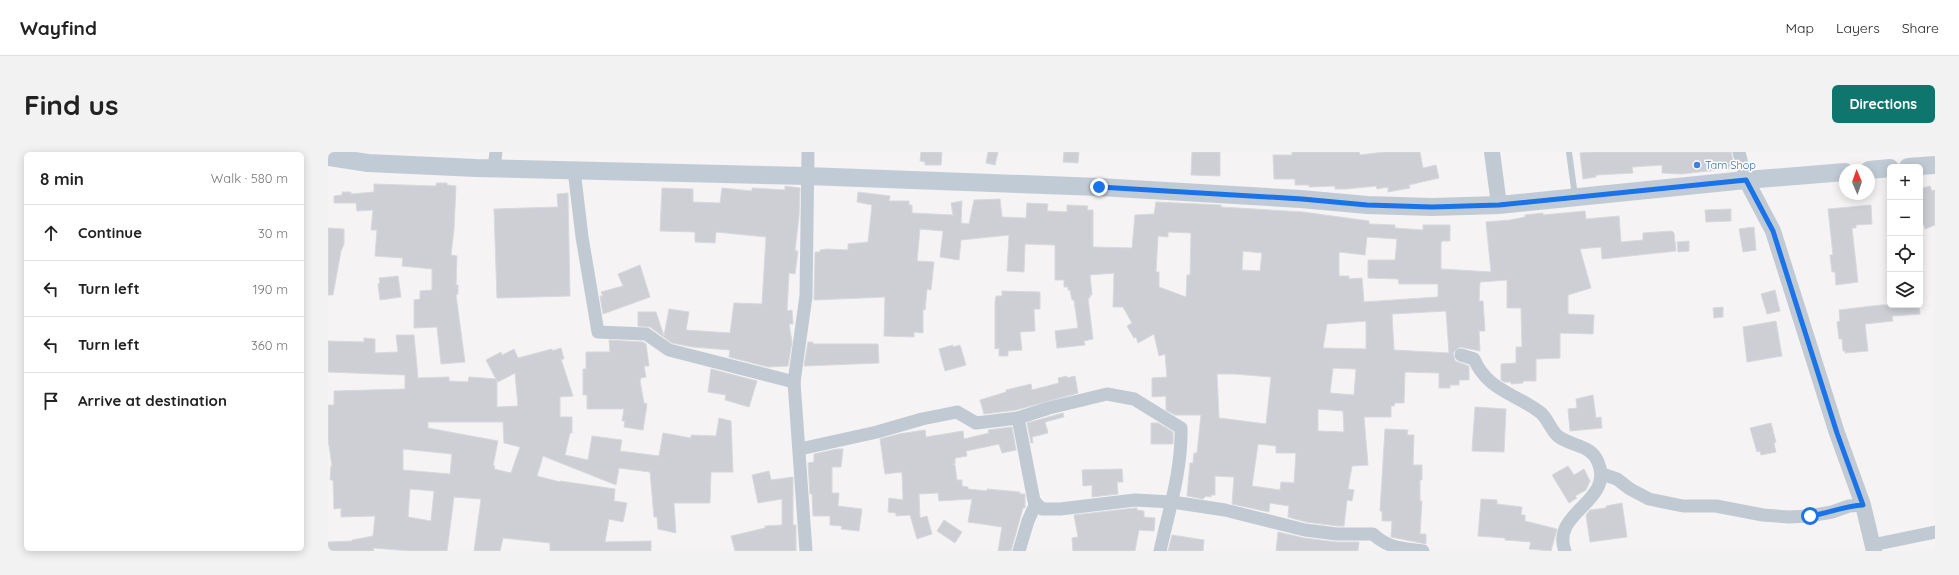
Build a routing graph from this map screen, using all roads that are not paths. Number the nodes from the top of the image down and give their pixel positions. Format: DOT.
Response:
graph roads {
  1 [pos="808,152"];
  2 [pos="1492,152"];
  3 [pos="1569,152"];
  4 [pos="1739,152"];
  5 [pos="328,157"];
  6 [pos="495,160"];
  7 [pos="1935,165"];
  8 [pos="1923,166"];
  9 [pos="1887,168"];
  10 [pos="1875,169"];
  11 [pos="574,170"];
  12 [pos="1839,172"];
  13 [pos="807,176"];
  14 [pos="1746,180"];
  15 [pos="1575,197"];
  16 [pos="1499,205"];
  17 [pos="1462,355"];
  18 [pos="794,382"];
  19 [pos="1018,418"];
  20 [pos="800,449"];
  21 [pos="1602,474"];
  22 [pos="1172,502"];
  23 [pos="1036,503"];
  24 [pos="1863,505"];
  25 [pos="1935,532"];
  26 [pos="1873,548"];
  27 [pos="806,551"];
  28 [pos="1019,551"];
  29 [pos="1160,551"];
  30 [pos="1423,551"];
  31 [pos="1565,551"];
  1 -- 13 [label="street"];
  2 -- 16 [label="street"];
  3 -- 15 [label="lane"];
  4 -- 14 [label="street"];
  5 -- 6 [label="main road"];
  6 -- 11 [label="main road"];
  7 -- 8 [label="main road"];
  9 -- 10 [label="main road"];
  11 -- 13 [label="main road"];
  11 -- 18 [label="street"];
  12 -- 14 [label="main road"];
  13 -- 16 [label="main road"];
  13 -- 18 [label="street"];
  14 -- 15 [label="main road"];
  14 -- 24 [label="street"];
  15 -- 16 [label="main road"];
  17 -- 21 [label="street"];
  18 -- 20 [label="street"];
  19 -- 20 [label="street"];
  19 -- 22 [label="street"];
  19 -- 23 [label="street"];
  20 -- 27 [label="street"];
  21 -- 24 [label="street"];
  21 -- 31 [label="street"];
  22 -- 23 [label="street"];
  22 -- 29 [label="street"];
  22 -- 30 [label="street"];
  23 -- 28 [label="street"];
  24 -- 26 [label="street"];
  25 -- 26 [label="street"];
}
